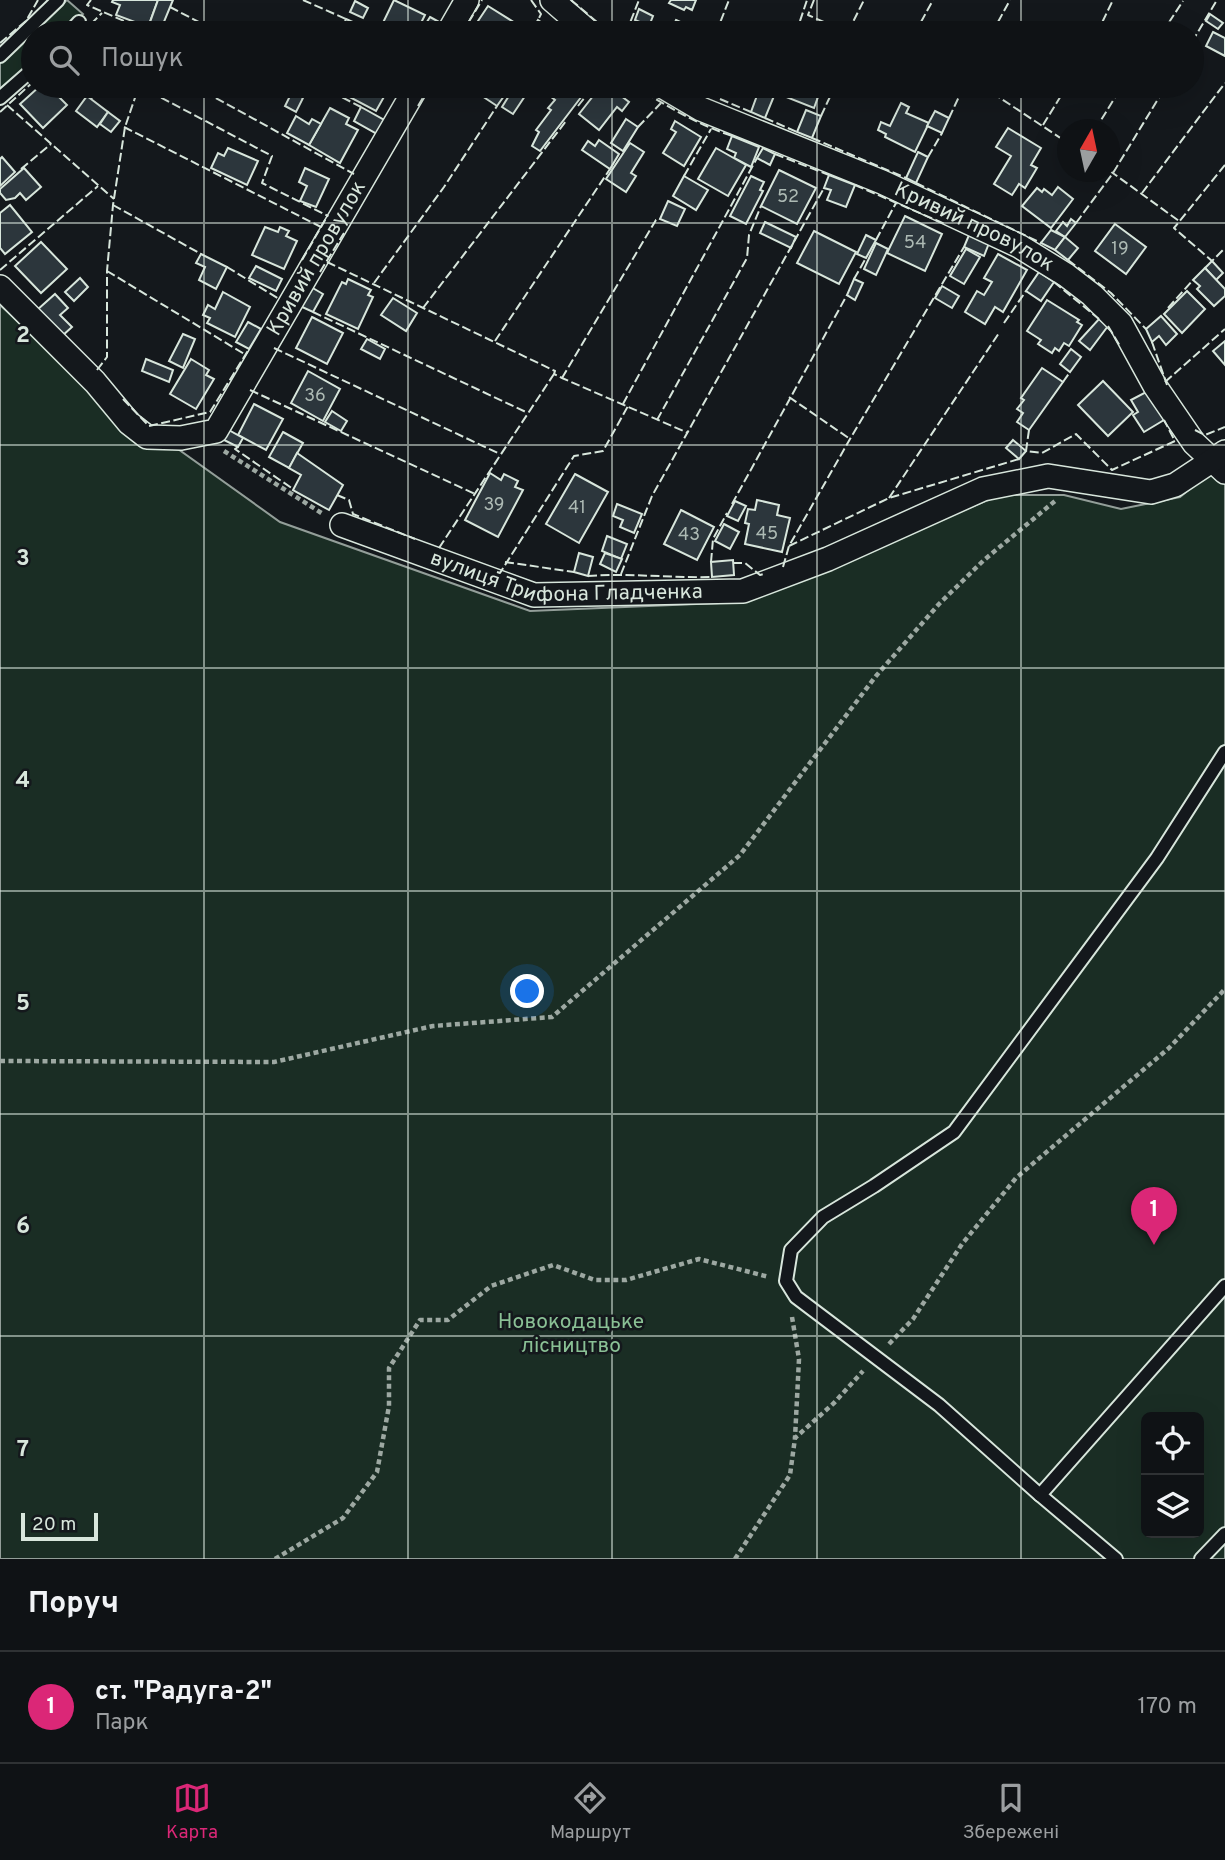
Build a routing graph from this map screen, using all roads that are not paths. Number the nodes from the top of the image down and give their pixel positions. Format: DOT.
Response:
graph roads {
  1 [pos="58,0"];
  2 [pos="467,0"];
  3 [pos="552,0"];
  4 [pos="36,21"];
  5 [pos="455,21"];
  6 [pos="576,21"];
  7 [pos="21,35"];
  8 [pos="0,55"];
  9 [pos="21,80"];
  10 [pos="410,98"];
  11 [pos="682,98"];
  12 [pos="0,99"];
  13 [pos="0,287"];
  14 [pos="1221,461"];
  15 [pos="342,525"];
  16 [pos="1225,752"];
  17 [pos="1225,1286"];
  18 [pos="1040,1495"];
  19 [pos="1225,1534"];
  20 [pos="1116,1559"];
  21 [pos="1201,1559"];
  1 -- 4 [label="lane"];
  2 -- 5 [label="street"];
  3 -- 6 [label="street"];
  7 -- 8 [label="lane"];
  9 -- 12 [label="lane"];
  10 -- 13 [label="street, Кривий провулок"];
  11 -- 14 [label="street, Кривий провулок"];
  14 -- 15 [label="street, вулиця Трифона Гладченка"];
  16 -- 18 [label="lane"];
  17 -- 18 [label="lane"];
  18 -- 20 [label="lane"];
  19 -- 21 [label="lane"];
}
